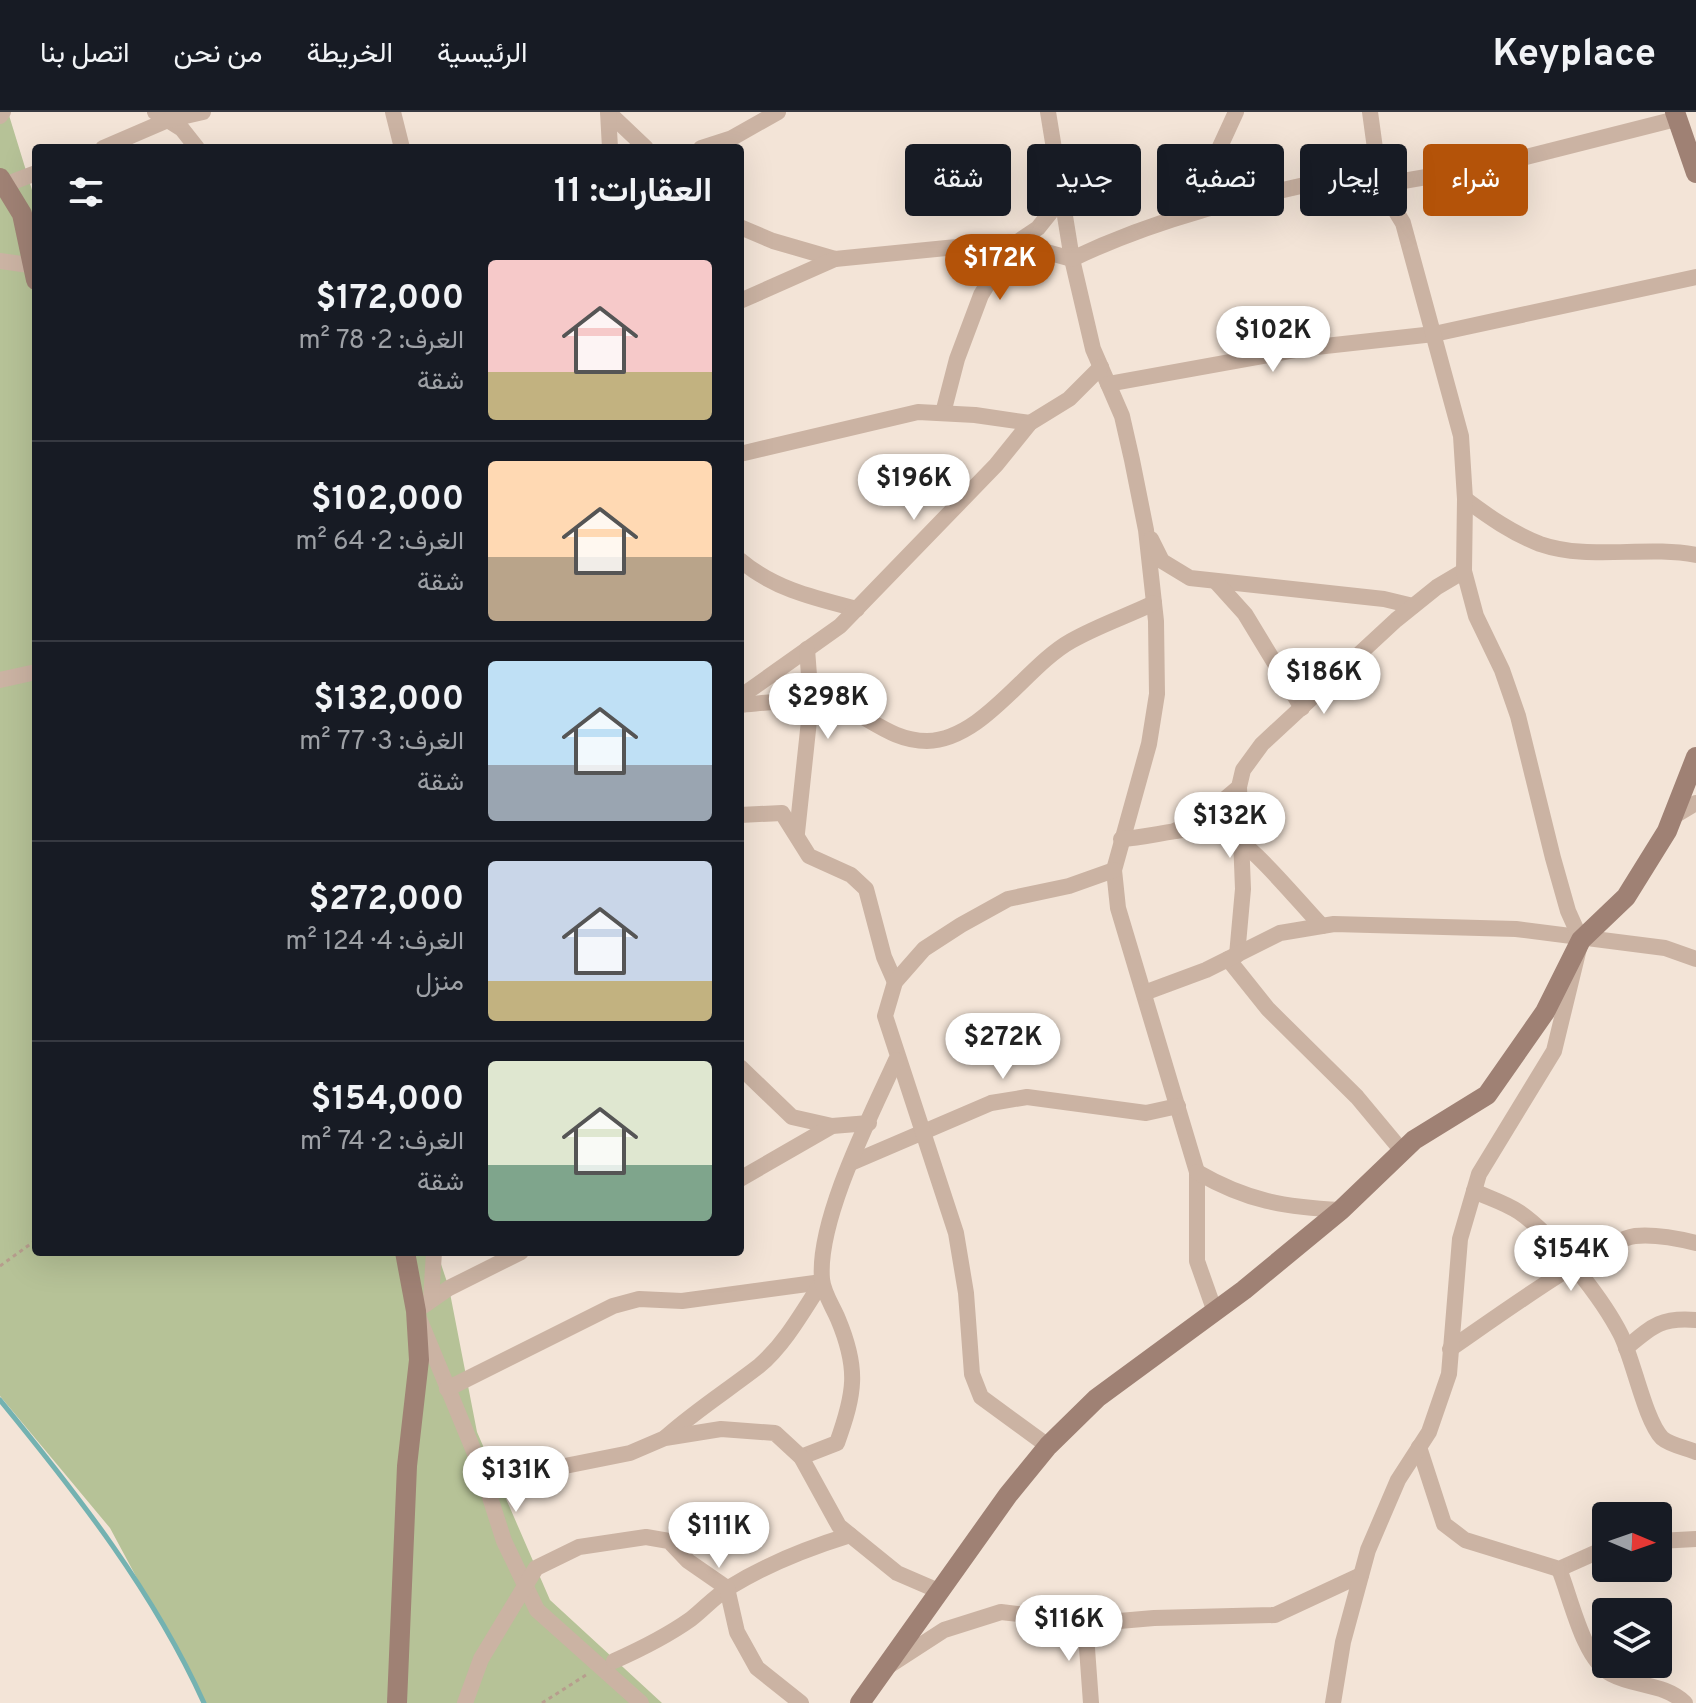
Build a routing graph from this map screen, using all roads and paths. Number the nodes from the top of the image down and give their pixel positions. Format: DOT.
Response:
graph roads {
  1 [pos="203,112"];
  2 [pos="393,112"];
  3 [pos="608,112"];
  4 [pos="778,112"];
  5 [pos="1048,112"];
  6 [pos="1236,112"];
  7 [pos="1370,112"];
  8 [pos="162,116"];
  9 [pos="1676,116"];
  10 [pos="110,144"];
  11 [pos="194,144"];
  12 [pos="401,144"];
  13 [pos="610,144"];
  14 [pos="642,144"];
  15 [pos="713,144"];
  16 [pos="1053,144"];
  17 [pos="1221,144"];
  18 [pos="1374,144"];
  19 [pos="1696,173"];
  20 [pos="32,174"];
  21 [pos="1407,174"];
  22 [pos="3,181"];
  23 [pos="1048,216"];
  24 [pos="1065,216"];
  25 [pos="1178,216"];
  26 [pos="1399,216"];
  27 [pos="744,229"];
  28 [pos="1010,247"];
  29 [pos="32,258"];
  30 [pos="835,259"];
  31 [pos="1072,259"];
  32 [pos="0,261"];
  33 [pos="32,270"];
  34 [pos="1696,277"];
  35 [pos="744,299"];
  36 [pos="1434,334"];
  37 [pos="1101,367"];
  38 [pos="1108,384"];
  39 [pos="943,413"];
  40 [pos="1030,423"];
  41 [pos="744,453"];
  42 [pos="1465,499"];
  43 [pos="1146,530"];
  44 [pos="1696,555"];
  45 [pos="744,563"];
  46 [pos="1464,571"];
  47 [pos="1217,583"];
  48 [pos="1154,603"];
  49 [pos="1413,606"];
  50 [pos="857,609"];
  51 [pos="807,649"];
  52 [pos="32,673"];
  53 [pos="0,680"];
  54 [pos="744,694"];
  55 [pos="811,702"];
  56 [pos="767,703"];
  57 [pos="744,705"];
  58 [pos="1302,708"];
  59 [pos="744,714"];
  60 [pos="1696,757"];
  61 [pos="1239,787"];
  62 [pos="1696,803"];
  63 [pos="744,815"];
  64 [pos="1674,816"];
  65 [pos="1175,831"];
  66 [pos="797,833"];
  67 [pos="1121,839"];
  68 [pos="1241,843"];
  69 [pos="1114,870"];
  70 [pos="1322,926"];
  71 [pos="1581,940"];
  72 [pos="1232,957"];
  73 [pos="1696,959"];
  74 [pos="895,982"];
  75 [pos="1144,993"];
  76 [pos="896,1060"];
  77 [pos="744,1071"];
  78 [pos="1178,1106"];
  79 [pos="869,1123"];
  80 [pos="832,1126"];
  81 [pos="923,1132"];
  82 [pos="1402,1151"];
  83 [pos="851,1163"];
  84 [pos="1197,1172"];
  85 [pos="744,1177"];
  86 [pos="1474,1191"];
  87 [pos="1341,1210"];
  88 [pos="32,1243"];
  89 [pos="1696,1243"];
  90 [pos="406,1256"];
  91 [pos="433,1256"];
  92 [pos="511,1256"];
  93 [pos="0,1266"];
  94 [pos="1573,1268"];
  95 [pos="822,1282"];
  96 [pos="424,1306"];
  97 [pos="1215,1312"];
  98 [pos="1696,1320"];
  99 [pos="1626,1348"];
  100 [pos="1450,1349"];
  101 [pos="447,1389"];
  102 [pos="665,1438"];
  103 [pos="1048,1446"];
  104 [pos="1419,1447"];
  105 [pos="1696,1452"];
  106 [pos="801,1457"];
  107 [pos="485,1482"];
  108 [pos="850,1535"];
  109 [pos="1696,1539"];
  110 [pos="1672,1540"];
  111 [pos="1592,1554"];
  112 [pos="1559,1569"];
  113 [pos="1361,1575"];
  114 [pos="525,1584"];
  115 [pos="727,1588"];
  116 [pos="941,1592"];
  117 [pos="1085,1621"];
  118 [pos="608,1664"];
  119 [pos="881,1671"];
  120 [pos="397,1703"];
  121 [pos="465,1703"];
  122 [pos="542,1703"];
  123 [pos="641,1703"];
  124 [pos="801,1703"];
  125 [pos="860,1703"];
  126 [pos="1091,1703"];
  127 [pos="1333,1703"];
  128 [pos="1685,1703"];
  1 -- 8 [label="street"];
  2 -- 12 [label="street"];
  3 -- 13 [label="street"];
  3 -- 14 [label="street"];
  4 -- 15 [label="street"];
  5 -- 16 [label="street"];
  6 -- 17 [label="street"];
  7 -- 18 [label="street"];
  8 -- 10 [label="street"];
  8 -- 11 [label="street"];
  9 -- 19 [label="street"];
  9 -- 21 [label="street"];
  20 -- 22 [label="street"];
  22 -- 29 [label="street"];
  23 -- 28 [label="street"];
  24 -- 31 [label="street"];
  25 -- 31 [label="street"];
  26 -- 36 [label="street"];
  27 -- 30 [label="street"];
  28 -- 30 [label="street"];
  28 -- 31 [label="street"];
  28 -- 39 [label="street"];
  30 -- 35 [label="street"];
  31 -- 37 [label="street"];
  32 -- 33 [label="street"];
  34 -- 36 [label="street"];
  36 -- 38 [label="street"];
  36 -- 42 [label="street"];
  37 -- 38 [label="street"];
  37 -- 40 [label="street"];
  38 -- 43 [label="street"];
  39 -- 40 [label="street"];
  39 -- 41 [label="street"];
  40 -- 50 [label="street"];
  42 -- 44 [label="street"];
  42 -- 46 [label="street"];
  43 -- 47 [label="street"];
  43 -- 48 [label="street"];
  45 -- 50 [label="street"];
  46 -- 49 [label="street"];
  46 -- 71 [label="street"];
  47 -- 49 [label="street"];
  47 -- 58 [label="street"];
  48 -- 55 [label="street"];
  48 -- 67 [label="street"];
  49 -- 58 [label="street"];
  50 -- 51 [label="street"];
  51 -- 54 [label="street"];
  51 -- 55 [label="street"];
  52 -- 53 [label="street"];
  55 -- 56 [label="street"];
  55 -- 66 [label="street"];
  56 -- 57 [label="street"];
  56 -- 59 [label="street"];
  58 -- 61 [label="street"];
  60 -- 64 [label="street"];
  61 -- 65 [label="street"];
  61 -- 68 [label="street"];
  62 -- 64 [label="street"];
  63 -- 66 [label="street"];
  64 -- 71 [label="street"];
  65 -- 67 [label="street"];
  65 -- 68 [label="street"];
  66 -- 74 [label="street"];
  67 -- 69 [label="street"];
  68 -- 70 [label="street"];
  68 -- 72 [label="street"];
  69 -- 74 [label="street"];
  69 -- 75 [label="street"];
  70 -- 71 [label="street"];
  70 -- 72 [label="street"];
  71 -- 73 [label="street"];
  71 -- 82 [label="street"];
  71 -- 86 [label="street"];
  72 -- 75 [label="street"];
  72 -- 82 [label="street"];
  74 -- 76 [label="street"];
  75 -- 78 [label="street"];
  76 -- 79 [label="street"];
  76 -- 81 [label="street"];
  77 -- 80 [label="street"];
  78 -- 81 [label="street"];
  78 -- 84 [label="street"];
  79 -- 80 [label="street"];
  79 -- 83 [label="street"];
  80 -- 85 [label="street"];
  81 -- 83 [label="street"];
  81 -- 103 [label="street"];
  82 -- 87 [label="street"];
  83 -- 95 [label="street"];
  84 -- 87 [label="street"];
  84 -- 97 [label="street"];
  86 -- 94 [label="street"];
  86 -- 100 [label="street"];
  87 -- 97 [label="street"];
  88 -- 93 [label="path"];
  89 -- 94 [label="street"];
  90 -- 96 [label="street"];
  91 -- 96 [label="street"];
  92 -- 96 [label="street"];
  94 -- 99 [label="street"];
  94 -- 100 [label="street"];
  95 -- 101 [label="street"];
  95 -- 102 [label="street"];
  95 -- 106 [label="street"];
  96 -- 101 [label="street"];
  96 -- 120 [label="street"];
  97 -- 103 [label="street"];
  98 -- 99 [label="street"];
  99 -- 105 [label="street"];
  100 -- 104 [label="street"];
  101 -- 107 [label="street"];
  102 -- 106 [label="street"];
  102 -- 107 [label="street"];
  103 -- 116 [label="street"];
  104 -- 112 [label="street"];
  104 -- 113 [label="street"];
  106 -- 108 [label="street"];
  107 -- 114 [label="street"];
  108 -- 115 [label="street"];
  108 -- 116 [label="street"];
  109 -- 110 [label="street"];
  111 -- 112 [label="street"];
  112 -- 128 [label="street"];
  113 -- 117 [label="street"];
  113 -- 127 [label="street"];
  114 -- 115 [label="street"];
  114 -- 118 [label="street"];
  114 -- 121 [label="street"];
  115 -- 118 [label="street"];
  115 -- 124 [label="street"];
  116 -- 119 [label="street"];
  117 -- 119 [label="street"];
  117 -- 126 [label="street"];
  118 -- 122 [label="path"];
  118 -- 123 [label="street"];
  119 -- 125 [label="street"];
}
